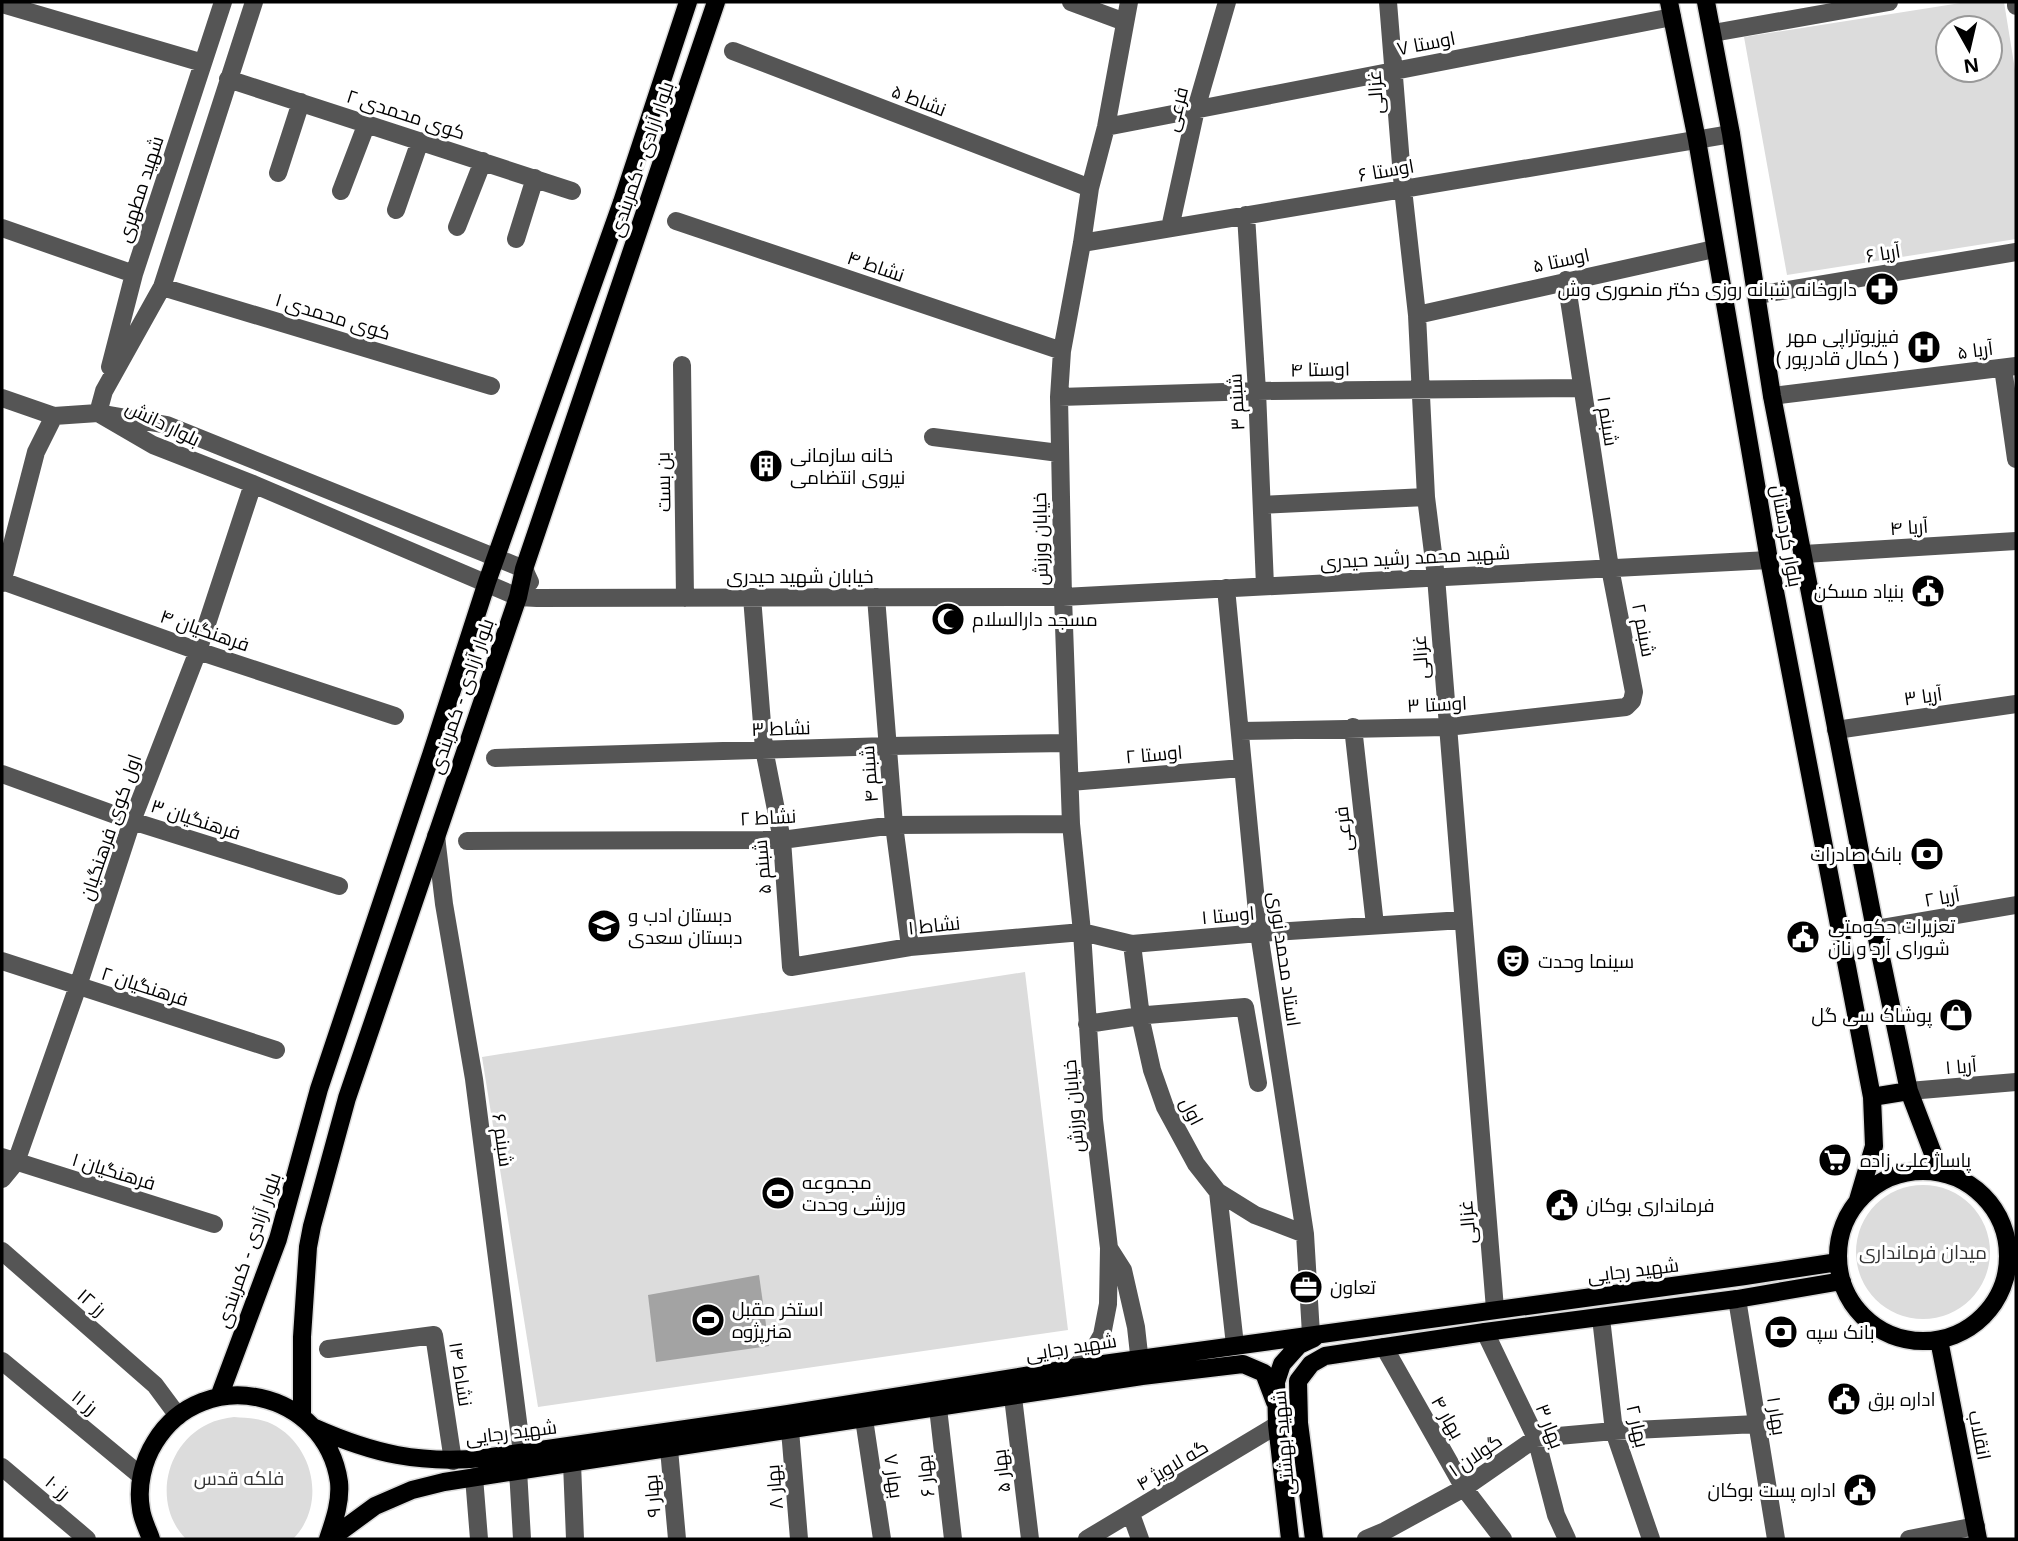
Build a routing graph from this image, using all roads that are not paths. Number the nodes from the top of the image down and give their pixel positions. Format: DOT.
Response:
graph roads {
  1 [pos="223,2"];
  2 [pos="254,2"];
  3 [pos="688,2"];
  4 [pos="716,2"];
  5 [pos="1071,2"];
  6 [pos="1129,2"];
  7 [pos="1227,2"];
  8 [pos="1388,2"];
  9 [pos="1706,2"];
  10 [pos="1889,2"];
  11 [pos="2,4"];
  12 [pos="1670,9"];
  13 [pos="1125,22"];
  14 [pos="1713,33"];
  15 [pos="733,51"];
  16 [pos="203,63"];
  17 [pos="1394,71"];
  18 [pos="228,79"];
  19 [pos="301,102"];
  20 [pos="1196,109"];
  21 [pos="366,123"];
  22 [pos="1106,127"];
  23 [pos="1731,134"];
  24 [pos="1696,140"];
  25 [pos="420,141"];
  26 [pos="483,161"];
  27 [pos="278,173"];
  28 [pos="535,178"];
  29 [pos="1090,188"];
  30 [pos="1403,189"];
  31 [pos="341,191"];
  32 [pos="572,191"];
  33 [pos="396,210"];
  34 [pos="1246,215"];
  35 [pos="676,221"];
  36 [pos="457,227"];
  37 [pos="2,228"];
  38 [pos="1170,228"];
  39 [pos="516,239"];
  40 [pos="1082,243"];
  41 [pos="1714,248"];
  42 [pos="2016,252"];
  43 [pos="134,274"];
  44 [pos="1566,280"];
  45 [pos="162,287"];
  46 [pos="1757,295"];
  47 [pos="1417,315"];
  48 [pos="1062,351"];
  49 [pos="682,365"];
  50 [pos="2010,367"];
  51 [pos="491,386"];
  52 [pos="1582,388"];
  53 [pos="1422,389"];
  54 [pos="104,391"];
  55 [pos="1257,391"];
  56 [pos="1772,396"];
  57 [pos="1059,397"];
  58 [pos="2,398"];
  59 [pos="98,413"];
  60 [pos="54,416"];
  61 [pos="933,438"];
  62 [pos="1059,453"];
  63 [pos="2016,459"];
  64 [pos="253,484"];
  65 [pos="1426,496"];
  66 [pos="1262,505"];
  67 [pos="2016,541"];
  68 [pos="1804,554"];
  69 [pos="496,558"];
  70 [pos="1769,560"];
  71 [pos="1610,568"];
  72 [pos="524,569"];
  73 [pos="1436,577"];
  74 [pos="2,582"];
  75 [pos="487,582"];
  76 [pos="1265,586"];
  77 [pos="1226,588"];
  78 [pos="518,597"];
  79 [pos="752,597"];
  80 [pos="876,597"];
  81 [pos="1063,597"];
  82 [pos="537,598"];
  83 [pos="685,598"];
  84 [pos="198,651"];
  85 [pos="1632,701"];
  86 [pos="2016,704"];
  87 [pos="395,716"];
  88 [pos="1353,727"];
  89 [pos="1447,727"];
  90 [pos="1836,730"];
  91 [pos="1240,731"];
  92 [pos="1068,743"];
  93 [pos="889,746"];
  94 [pos="764,749"];
  95 [pos="495,758"];
  96 [pos="1242,768"];
  97 [pos="2,774"];
  98 [pos="1070,782"];
  99 [pos="132,821"];
  100 [pos="1071,824"];
  101 [pos="894,825"];
  102 [pos="436,835"];
  103 [pos="782,840"];
  104 [pos="467,841"];
  105 [pos="339,886"];
  106 [pos="2016,905"];
  107 [pos="1463,920"];
  108 [pos="1375,925"];
  109 [pos="1875,929"];
  110 [pos="1082,932"];
  111 [pos="1258,933"];
  112 [pos="1132,944"];
  113 [pos="910,947"];
  114 [pos="2,961"];
  115 [pos="791,967"];
  116 [pos="78,986"];
  117 [pos="1141,1016"];
  118 [pos="1087,1024"];
  119 [pos="276,1050"];
  120 [pos="2016,1082"];
  121 [pos="1258,1083"];
  122 [pos="1909,1091"];
  123 [pos="1872,1097"];
  124 [pos="9,1159"];
  125 [pos="1940,1172"];
  126 [pos="2,1179"];
  127 [pos="1218,1192"];
  128 [pos="1858,1200"];
  129 [pos="214,1224"];
  130 [pos="1305,1234"];
  131 [pos="278,1239"];
  132 [pos="309,1247"];
  133 [pos="1109,1248"];
  134 [pos="2,1251"];
  135 [pos="2013,1252"];
  136 [pos="1838,1262"];
  137 [pos="1842,1281"];
  138 [pos="1737,1299"];
  139 [pos="1495,1309"];
  140 [pos="1601,1318"];
  141 [pos="1485,1332"];
  142 [pos="1317,1334"];
  143 [pos="1939,1340"];
  144 [pos="1235,1345"];
  145 [pos="1384,1348"];
  146 [pos="328,1349"];
  147 [pos="2,1361"];
  148 [pos="1141,1367"];
  149 [pos="1074,1368"];
  150 [pos="219,1397"];
  151 [pos="1013,1397"];
  152 [pos="1275,1402"];
  153 [pos="938,1408"];
  154 [pos="178,1416"];
  155 [pos="864,1419"];
  156 [pos="308,1422"];
  157 [pos="1758,1424"];
  158 [pos="1277,1425"];
  159 [pos="790,1430"];
  160 [pos="1614,1431"];
  161 [pos="1535,1438"];
  162 [pos="669,1448"];
  163 [pos="453,1461"];
  164 [pos="520,1461"];
  165 [pos="572,1463"];
  166 [pos="2,1467"];
  167 [pos="141,1476"];
  168 [pos="474,1477"];
  169 [pos="1464,1488"];
  170 [pos="1131,1514"];
  171 [pos="1977,1533"];
  172 [pos="87,1539"];
  173 [pos="151,1539"];
  174 [pos="329,1539"];
  175 [pos="479,1539"];
  176 [pos="522,1539"];
  177 [pos="575,1539"];
  178 [pos="677,1539"];
  179 [pos="799,1539"];
  180 [pos="882,1539"];
  181 [pos="953,1539"];
  182 [pos="1030,1539"];
  183 [pos="1087,1539"];
  184 [pos="1140,1539"];
  185 [pos="1290,1539"];
  186 [pos="1314,1539"];
  187 [pos="1366,1539"];
  188 [pos="1503,1539"];
  189 [pos="1567,1539"];
  190 [pos="1651,1539"];
  191 [pos="1776,1539"];
  192 [pos="1909,1539"];
  1 -- 16 [label="street, شهید مطهری"];
  2 -- 18 [label="street"];
  3 -- 69 [label="main road, بلوار آزادی - کمربندی"];
  4 -- 72 [label="main road, بلوار آزادی - کمربندی"];
  5 -- 13 [label="street"];
  6 -- 13 [label="street, خیابان ورزش"];
  7 -- 20 [label="street, فرعی"];
  8 -- 17 [label="street, غزالی"];
  9 -- 14 [label="main road, بلوار کردستان"];
  10 -- 14 [label="street"];
  11 -- 16 [label="street"];
  12 -- 17 [label="street, اوستا ۷"];
  12 -- 24 [label="main road, بلوار کردستان"];
  13 -- 22 [label="street, خیابان ورزش"];
  14 -- 23 [label="main road, بلوار کردستان"];
  15 -- 29 [label="street, نشاط ۵"];
  16 -- 43 [label="street, شهید مطهری"];
  17 -- 20 [label="street, اوستا ۷"];
  17 -- 30 [label="street, غزالی"];
  18 -- 19 [label="street, کوی محمدی ۲"];
  18 -- 45 [label="street"];
  19 -- 21 [label="street, کوی محمدی ۲"];
  19 -- 27 [label="street"];
  20 -- 22 [label="street, اوستا ۷"];
  20 -- 38 [label="street, فرعی"];
  21 -- 25 [label="street, کوی محمدی ۲"];
  21 -- 31 [label="street"];
  22 -- 29 [label="street, خیابان ورزش"];
  23 -- 24 [label="street, اوستا ۶"];
  23 -- 46 [label="main road, بلوار کردستان"];
  24 -- 30 [label="street, اوستا ۶"];
  24 -- 41 [label="main road, بلوار کردستان"];
  25 -- 26 [label="street, کوی محمدی ۲"];
  25 -- 33 [label="street"];
  26 -- 28 [label="street, کوی محمدی ۲"];
  26 -- 36 [label="street"];
  28 -- 32 [label="street, کوی محمدی ۲"];
  28 -- 39 [label="street"];
  29 -- 40 [label="street, خیابان ورزش"];
  30 -- 34 [label="street, اوستا ۶"];
  30 -- 47 [label="street, غزالی"];
  34 -- 38 [label="street, اوستا ۶"];
  34 -- 55 [label="street, شبنم ۳"];
  35 -- 48 [label="street, نشاط ۴"];
  37 -- 43 [label="street"];
  38 -- 40 [label="street, اوستا ۶"];
  40 -- 48 [label="street, خیابان ورزش"];
  41 -- 44 [label="street, اوستا ۵"];
  41 -- 70 [label="main road, بلوار کردستان"];
  42 -- 46 [label="street, آریا ۶"];
  43 -- 54 [label="street, شهید مطهری"];
  44 -- 47 [label="street, اوستا ۵"];
  44 -- 52 [label="street, شبنم ۱"];
  45 -- 51 [label="street, کوی محمدی ۱"];
  45 -- 54 [label="street"];
  46 -- 56 [label="main road, بلوار کردستان"];
  47 -- 53 [label="street, غزالی"];
  48 -- 57 [label="street, خیابان ورزش"];
  49 -- 83 [label="street, بن بست"];
  50 -- 56 [label="street, آریا ۵"];
  50 -- 63 [label="street"];
  52 -- 53 [label="street, اوستا ۴"];
  52 -- 71 [label="street, شبنم ۱"];
  53 -- 55 [label="street, اوستا ۴"];
  53 -- 65 [label="street, غزالی"];
  54 -- 59 [label="street"];
  55 -- 57 [label="street, اوستا ۴"];
  55 -- 66 [label="street, شبنم ۳"];
  56 -- 68 [label="main road, بلوار کردستان"];
  57 -- 62 [label="street, خیابان ورزش"];
  58 -- 60 [label="street"];
  59 -- 60 [label="street"];
  59 -- 64 [label="street, بلوار دانش"];
  59 -- 69 [label="street, بلوار دانش"];
  60 -- 74 [label="street"];
  61 -- 62 [label="street"];
  62 -- 81 [label="street, خیابان ورزش"];
  64 -- 75 [label="street, بلوار دانش"];
  64 -- 84 [label="street, اول کوی فرهنگیان"];
  65 -- 66 [label="street"];
  65 -- 73 [label="street, غزالی"];
  66 -- 76 [label="street, شبنم ۳"];
  67 -- 68 [label="street, آریا ۴"];
  68 -- 90 [label="main road, بلوار کردستان"];
  69 -- 72 [label="street"];
  69 -- 75 [label="main road, بلوار آزادی - کمربندی"];
  70 -- 71 [label="street, شهید محمد رشید حیدری"];
  70 -- 123 [label="main road, بلوار کردستان"];
  71 -- 73 [label="street, شهید محمد رشید حیدری"];
  71 -- 85 [label="street, شبنم ۲"];
  72 -- 78 [label="main road, بلوار آزادی - کمربندی"];
  72 -- 82 [label="street"];
  73 -- 76 [label="street, شهید محمد رشید حیدری"];
  73 -- 89 [label="street, غزالی"];
  74 -- 84 [label="street, فرهنگیان ۴"];
  75 -- 78 [label="street, خیابان شهید حیدری"];
  75 -- 131 [label="main road, بلوار آزادی - کمربندی"];
  76 -- 77 [label="street, شهید محمد رشید حیدری"];
  77 -- 81 [label="street, شهید محمد رشید حیدری"];
  77 -- 91 [label="street, استاد محمد نوری"];
  78 -- 82 [label="street, خیابان شهید حیدری"];
  78 -- 102 [label="main road, بلوار آزادی - کمربندی"];
  79 -- 80 [label="street, خیابان شهید حیدری"];
  79 -- 83 [label="street, خیابان شهید حیدری"];
  79 -- 94 [label="street, شبنم ۵"];
  80 -- 81 [label="street, خیابان شهید حیدری"];
  80 -- 93 [label="street, شبنم ۴"];
  81 -- 92 [label="street, خیابان ورزش"];
  82 -- 83 [label="street, خیابان شهید حیدری"];
  84 -- 87 [label="street, فرهنگیان ۴"];
  84 -- 99 [label="street, اول کوی فرهنگیان"];
  85 -- 89 [label="street, اوستا ۳"];
  86 -- 90 [label="street, آریا ۳"];
  88 -- 89 [label="street, اوستا ۳"];
  88 -- 91 [label="street, اوستا ۳"];
  88 -- 108 [label="street, فرعی"];
  89 -- 107 [label="street, غزالی"];
  90 -- 109 [label="main road, بلوار کردستان"];
  91 -- 96 [label="street, استاد محمد نوری"];
  92 -- 93 [label="street, نشاط ۳"];
  92 -- 98 [label="street, خیابان ورزش"];
  93 -- 94 [label="street, نشاط ۳"];
  93 -- 101 [label="street, شبنم ۴"];
  94 -- 95 [label="street, نشاط ۳"];
  94 -- 103 [label="street, شبنم ۵"];
  96 -- 98 [label="street, اوستا ۲"];
  96 -- 111 [label="street, استاد محمد نوری"];
  97 -- 99 [label="street, فرهنگیان ۳"];
  98 -- 100 [label="street, خیابان ورزش"];
  99 -- 105 [label="street, فرهنگیان ۳"];
  99 -- 116 [label="street, اول کوی فرهنگیان"];
  100 -- 101 [label="street, نشاط ۲"];
  100 -- 110 [label="street, خیابان ورزش"];
  101 -- 103 [label="street, نشاط ۲"];
  101 -- 113 [label="street, شبنم ۴"];
  102 -- 132 [label="main road, بلوار آزادی - کمربندی"];
  102 -- 164 [label="street, شبنم ۶"];
  103 -- 104 [label="street, نشاط ۲"];
  103 -- 115 [label="street, شبنم ۵"];
  106 -- 109 [label="street, آریا ۲"];
  107 -- 108 [label="street, اوستا ۱"];
  107 -- 139 [label="street, غزالی"];
  108 -- 111 [label="street, اوستا ۱"];
  109 -- 122 [label="main road, بلوار کردستان"];
  110 -- 112 [label="street, اوستا ۱"];
  110 -- 113 [label="street, نشاط ۱"];
  110 -- 118 [label="street, خیابان ورزش"];
  111 -- 112 [label="street, اوستا ۱"];
  111 -- 130 [label="street, استاد محمد نوری"];
  112 -- 117 [label="street, اول"];
  113 -- 115 [label="street, نشاط ۱"];
  114 -- 116 [label="street, فرهنگیان ۲"];
  116 -- 119 [label="street, فرهنگیان ۲"];
  116 -- 124 [label="street, اول کوی فرهنگیان"];
  117 -- 118 [label="street"];
  117 -- 121 [label="street"];
  117 -- 127 [label="street, اول"];
  118 -- 133 [label="street, خیابان ورزش"];
  120 -- 122 [label="street, آریا ۱"];
  122 -- 123 [label="main road"];
  122 -- 125 [label="main road, بلوار کردستان"];
  123 -- 128 [label="main road, بلوار کردستان"];
  124 -- 126 [label="street, اول کوی فرهنگیان"];
  124 -- 129 [label="street, فرهنگیان ۱"];
  125 -- 128 [label="main road"];
  125 -- 135 [label="main road"];
  127 -- 130 [label="street, اول"];
  127 -- 144 [label="street"];
  128 -- 136 [label="main road"];
  130 -- 142 [label="street, استاد محمد نوری"];
  131 -- 132 [label="main road"];
  131 -- 150 [label="main road, بلوار آزادی - کمربندی"];
  132 -- 156 [label="main road, بلوار آزادی - کمربندی"];
  133 -- 148 [label="street, خیابان ورزش"];
  133 -- 149 [label="street, خیابان ورزش"];
  134 -- 154 [label="street, رز ۱۲"];
  135 -- 143 [label="main road"];
  136 -- 137 [label="main road"];
  136 -- 139 [label="main road, شهید رجایی"];
  137 -- 138 [label="main road"];
  137 -- 143 [label="main road"];
  138 -- 140 [label="main road"];
  138 -- 157 [label="street, بهار ۱"];
  139 -- 142 [label="main road, شهید رجایی"];
  140 -- 141 [label="main road"];
  140 -- 160 [label="street, بهار ۲"];
  141 -- 145 [label="main road"];
  141 -- 161 [label="street, بهار ۳"];
  142 -- 144 [label="main road, شهید رجایی"];
  142 -- 152 [label="main road"];
  143 -- 171 [label="main road, انقلاب"];
  144 -- 148 [label="main road, شهید رجایی"];
  145 -- 169 [label="street, بهار ۴"];
  145 -- 186 [label="main road, شهید بهشتی"];
  146 -- 163 [label="street, نشاط ۱۴"];
  147 -- 167 [label="street, رز ۱۱"];
  148 -- 149 [label="main road, شهید رجایی"];
  148 -- 151 [label="main road, شهید رجایی"];
  148 -- 152 [label="main road, شهید رجایی"];
  149 -- 164 [label="main road, شهید رجایی"];
  150 -- 154 [label="main road"];
  150 -- 156 [label="main road, شهید رجایی"];
  151 -- 153 [label="main road, شهید رجایی"];
  151 -- 182 [label="street, بهار ۵"];
  152 -- 158 [label="main road, شهید بهشتی"];
  153 -- 155 [label="main road, شهید رجایی"];
  153 -- 181 [label="street, بهار ۶"];
  154 -- 167 [label="main road"];
  155 -- 159 [label="main road, شهید رجایی"];
  155 -- 180 [label="street, بهار ۷"];
  156 -- 163 [label="main road, شهید رجایی"];
  156 -- 174 [label="main road"];
  157 -- 160 [label="street"];
  157 -- 191 [label="street, بهار ۱"];
  158 -- 170 [label="street, گه لاویژ ۴"];
  158 -- 185 [label="main road, شهید بهشتی"];
  159 -- 162 [label="main road, شهید رجایی"];
  159 -- 179 [label="street, بهار ۸"];
  160 -- 161 [label="street"];
  160 -- 190 [label="street, بهار ۲"];
  161 -- 169 [label="street, گولان ۱"];
  161 -- 189 [label="street, بهار ۳"];
  162 -- 165 [label="main road, شهید رجایی"];
  162 -- 178 [label="street, بهار ۹"];
  163 -- 164 [label="main road, شهید رجایی"];
  164 -- 165 [label="main road, شهید رجایی"];
  164 -- 168 [label="main road, شهید رجایی"];
  164 -- 176 [label="street, شبنم ۶"];
  165 -- 177 [label="street"];
  166 -- 172 [label="street, رز ۱۰"];
  167 -- 173 [label="main road"];
  168 -- 174 [label="main road, شهید رجایی"];
  168 -- 175 [label="street"];
  169 -- 187 [label="street, گولان ۱"];
  169 -- 188 [label="street, بهار ۴"];
  170 -- 183 [label="street, گه لاویژ ۴"];
  170 -- 184 [label="street"];
  171 -- 192 [label="street"];
}
